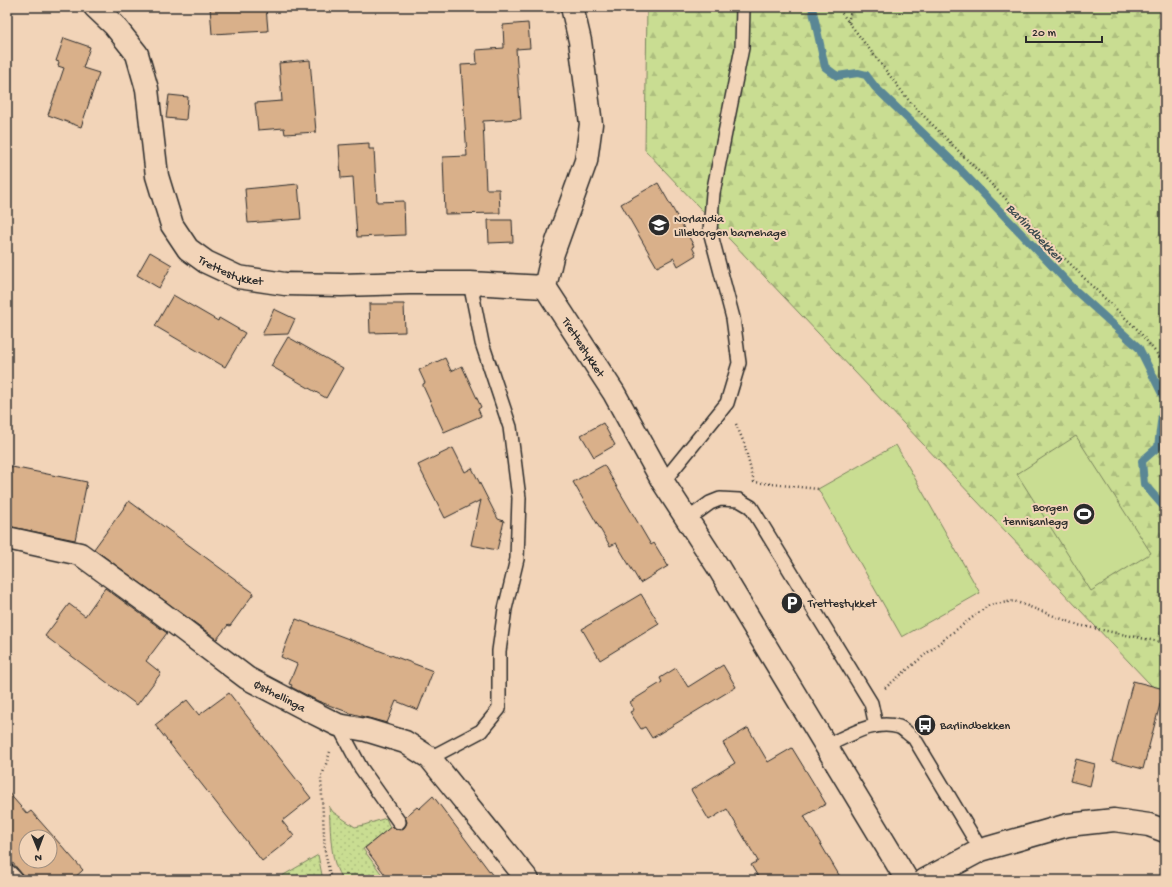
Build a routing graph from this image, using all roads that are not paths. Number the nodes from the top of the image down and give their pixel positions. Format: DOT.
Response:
graph roads {
  1 [pos="95,7"];
  2 [pos="572,7"];
  3 [pos="743,7"];
  4 [pos="470,283"];
  5 [pos="545,287"];
  6 [pos="663,482"];
  7 [pos="688,519"];
  8 [pos="7,538"];
  9 [pos="338,725"];
  10 [pos="876,726"];
  11 [pos="826,746"];
  12 [pos="430,758"];
  13 [pos="399,822"];
  14 [pos="1165,830"];
  15 [pos="981,850"];
  16 [pos="7,876"];
  17 [pos="11,880"];
  18 [pos="528,880"];
  19 [pos="908,880"];
  20 [pos="925,880"];
  1 -- 4 [label="street, Trettestykket"];
  2 -- 5 [label="street"];
  3 -- 6 [label="lane"];
  4 -- 5 [label="street, Trettestykket"];
  4 -- 12 [label="lane"];
  5 -- 6 [label="street, Trettestykket"];
  6 -- 7 [label="street, Trettestykket"];
  7 -- 10 [label="lane"];
  7 -- 11 [label="street, Trettestykket"];
  8 -- 9 [label="street, Østhellinga"];
  9 -- 12 [label="street, Østhellinga"];
  9 -- 13 [label="lane"];
  10 -- 11 [label="lane"];
  10 -- 15 [label="lane"];
  11 -- 19 [label="street, Trettestykket"];
  12 -- 18 [label="street, Østhellinga"];
  14 -- 15 [label="street"];
  15 -- 20 [label="street"];
  16 -- 17 [label="street"];
}
